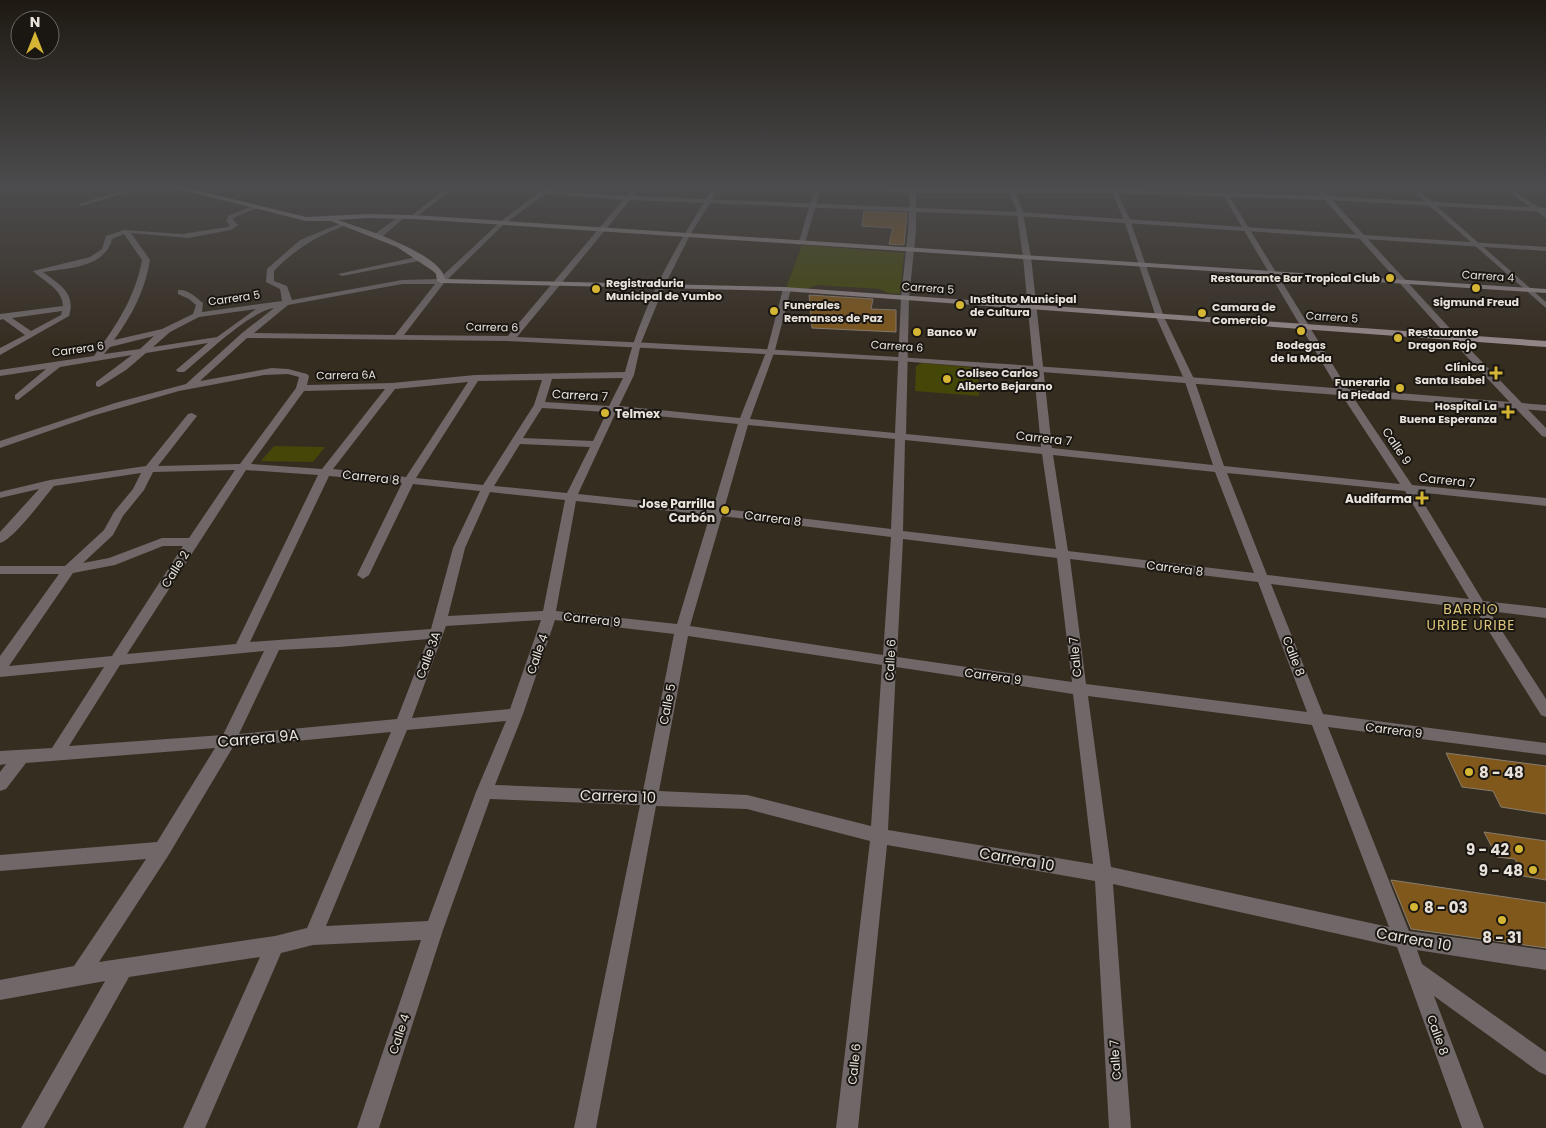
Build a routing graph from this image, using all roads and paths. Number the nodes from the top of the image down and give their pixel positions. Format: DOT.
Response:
graph roads {
  1 [pos="109,240"];
  2 [pos="131,240"];
  3 [pos="307,240"];
  4 [pos="389,240"];
  5 [pos="484,240"];
  6 [pos="592,240"];
  7 [pos="684,240"];
  8 [pos="753,240"];
  9 [pos="802,240"];
  10 [pos="910,240"];
  11 [pos="1024,240"];
  12 [pos="1135,240"];
  13 [pos="1255,240"];
  14 [pos="1364,240"];
  15 [pos="1390,240"];
  16 [pos="1471,240"];
  17 [pos="801,243"];
  18 [pos="1477,245"];
  19 [pos="1546,249"];
  20 [pos="909,250"];
  21 [pos="1027,257"];
  22 [pos="421,258"];
  23 [pos="1144,266"];
  24 [pos="342,274"];
  25 [pos="1275,274"];
  26 [pos="441,281"];
  27 [pos="1401,281"];
  28 [pos="555,285"];
  29 [pos="660,287"];
  30 [pos="1527,289"];
  31 [pos="787,290"];
  32 [pos="1546,291"];
  33 [pos="181,292"];
  34 [pos="905,298"];
  35 [pos="288,302"];
  36 [pos="275,304"];
  37 [pos="1031,306"];
  38 [pos="1546,306"];
  39 [pos="68,308"];
  40 [pos="197,315"];
  41 [pos="1,316"];
  42 [pos="1160,317"];
  43 [pos="1306,326"];
  44 [pos="167,330"];
  45 [pos="30,334"];
  46 [pos="245,335"];
  47 [pos="398,337"];
  48 [pos="1453,337"];
  49 [pos="219,339"];
  50 [pos="510,339"];
  51 [pos="638,343"];
  52 [pos="1546,344"];
  53 [pos="106,346"];
  54 [pos="771,350"];
  55 [pos="145,351"];
  56 [pos="0,352"];
  57 [pos="97,358"];
  58 [pos="903,358"];
  59 [pos="57,364"];
  60 [pos="1040,366"];
  61 [pos="181,370"];
  62 [pos="5,372"];
  63 [pos="629,375"];
  64 [pos="548,377"];
  65 [pos="475,378"];
  66 [pos="1189,379"];
  67 [pos="0,380"];
  68 [pos="99,384"];
  69 [pos="189,386"];
  70 [pos="392,386"];
  71 [pos="301,388"];
  72 [pos="1344,391"];
  73 [pos="18,397"];
  74 [pos="539,405"];
  75 [pos="1519,406"];
  76 [pos="1546,408"];
  77 [pos="614,409"];
  78 [pos="192,416"];
  79 [pos="744,422"];
  80 [pos="1546,434"];
  81 [pos="900,437"];
  82 [pos="517,441"];
  83 [pos="596,444"];
  84 [pos="0,445"];
  85 [pos="1047,451"];
  86 [pos="243,467"];
  87 [pos="148,469"];
  88 [pos="1220,469"];
  89 [pos="325,472"];
  90 [pos="409,481"];
  91 [pos="50,483"];
  92 [pos="488,488"];
  93 [pos="1409,489"];
  94 [pos="0,495"];
  95 [pos="571,497"];
  96 [pos="1546,502"];
  97 [pos="717,512"];
  98 [pos="897,533"];
  99 [pos="0,539"];
  100 [pos="192,542"];
  101 [pos="1063,554"];
  102 [pos="0,570"];
  103 [pos="68,570"];
  104 [pos="362,575"];
  105 [pos="1264,578"];
  106 [pos="1478,605"];
  107 [pos="1546,613"];
  108 [pos="550,615"];
  109 [pos="438,627"];
  110 [pos="682,630"];
  111 [pos="274,645"];
  112 [pos="240,649"];
  113 [pos="117,661"];
  114 [pos="890,661"];
  115 [pos="0,667"];
  116 [pos="0,672"];
  117 [pos="1078,689"];
  118 [pos="1546,711"];
  119 [pos="516,714"];
  120 [pos="1318,720"];
  121 [pos="402,725"];
  122 [pos="228,741"];
  123 [pos="1546,749"];
  124 [pos="56,754"];
  125 [pos="23,755"];
  126 [pos="0,758"];
  127 [pos="0,784"];
  128 [pos="484,792"];
  129 [pos="648,797"];
  130 [pos="879,836"];
  131 [pos="162,850"];
  132 [pos="0,863"];
  133 [pos="1103,874"];
  134 [pos="434,930"];
  135 [pos="313,936"];
  136 [pos="1403,939"];
  137 [pos="274,945"];
  138 [pos="1546,960"];
  139 [pos="123,969"];
  140 [pos="1414,970"];
  141 [pos="80,975"];
  142 [pos="0,990"];
  143 [pos="1546,1065"];
  144 [pos="32,1128"];
  145 [pos="194,1128"];
  146 [pos="368,1128"];
  147 [pos="585,1128"];
  148 [pos="847,1128"];
  149 [pos="1120,1128"];
  150 [pos="1473,1128"];
  1 -- 39 [label="street"];
  2 -- 53 [label="street"];
  3 -- 35 [label="street"];
  4 -- 22 [label="main road"];
  5 -- 26 [label="street"];
  6 -- 28 [label="street"];
  7 -- 29 [label="street, Calle 4"];
  8 -- 17 [label="main road, Carrera 4"];
  9 -- 17 [label="street"];
  10 -- 20 [label="street, Calle 6"];
  11 -- 21 [label="street, Calle 7"];
  12 -- 23 [label="street, Calle 8"];
  13 -- 25 [label="street, Calle 9"];
  14 -- 27 [label="street"];
  15 -- 18 [label="street"];
  16 -- 18 [label="street"];
  17 -- 20 [label="main road, Carrera 4"];
  18 -- 19 [label="street"];
  18 -- 30 [label="street"];
  20 -- 21 [label="main road, Carrera 4"];
  20 -- 34 [label="street, Calle 6"];
  21 -- 23 [label="main road, Carrera 4"];
  21 -- 37 [label="street, Calle 7"];
  22 -- 24 [label="street"];
  22 -- 26 [label="main road"];
  23 -- 25 [label="main road, Carrera 4"];
  23 -- 42 [label="street, Calle 8"];
  25 -- 27 [label="main road, Carrera 4"];
  25 -- 43 [label="street, Calle 9"];
  26 -- 28 [label="main road, Carrera 5"];
  26 -- 35 [label="street"];
  26 -- 47 [label="street"];
  27 -- 30 [label="main road, Carrera 4"];
  27 -- 48 [label="street"];
  28 -- 29 [label="main road, Carrera 5"];
  28 -- 50 [label="street"];
  29 -- 31 [label="main road, Carrera 5"];
  29 -- 51 [label="street, Calle 4"];
  30 -- 32 [label="main road, Carrera 4"];
  30 -- 38 [label="street"];
  31 -- 34 [label="main road, Carrera 5"];
  31 -- 54 [label="street, Calle 5"];
  33 -- 40 [label="street"];
  34 -- 37 [label="main road, Carrera 5"];
  34 -- 58 [label="street, Calle 6"];
  35 -- 36 [label="street"];
  35 -- 46 [label="street"];
  36 -- 40 [label="street, Carrera 5"];
  36 -- 49 [label="street"];
  37 -- 42 [label="main road, Carrera 5"];
  37 -- 60 [label="street, Calle 7"];
  39 -- 41 [label="street"];
  39 -- 45 [label="street"];
  40 -- 44 [label="street, Carrera 5"];
  41 -- 45 [label="street"];
  42 -- 43 [label="main road, Carrera 5"];
  42 -- 66 [label="street, Calle 8"];
  43 -- 48 [label="main road, Carrera 5"];
  43 -- 72 [label="street, Calle 9"];
  44 -- 53 [label="street"];
  44 -- 55 [label="street"];
  45 -- 56 [label="street"];
  46 -- 47 [label="street, Carrera 6"];
  46 -- 69 [label="street"];
  47 -- 50 [label="street, Carrera 6"];
  48 -- 52 [label="main road, Carrera 5"];
  48 -- 75 [label="street"];
  49 -- 55 [label="street, Carrera 6"];
  49 -- 61 [label="street"];
  50 -- 51 [label="street, Carrera 6"];
  51 -- 54 [label="street, Carrera 6"];
  51 -- 63 [label="street, Calle 4"];
  53 -- 57 [label="street"];
  54 -- 58 [label="street, Carrera 6"];
  54 -- 79 [label="street, Calle 5"];
  55 -- 57 [label="street, Carrera 6"];
  55 -- 68 [label="street"];
  57 -- 59 [label="street, Carrera 6"];
  58 -- 60 [label="street, Carrera 6"];
  58 -- 81 [label="street, Calle 6"];
  59 -- 62 [label="street, Carrera 6"];
  59 -- 73 [label="street"];
  60 -- 66 [label="street, Carrera 6"];
  60 -- 85 [label="street, Calle 7"];
  62 -- 67 [label="street"];
  63 -- 64 [label="street, Carrera 6A"];
  63 -- 77 [label="street, Calle 4"];
  64 -- 65 [label="street, Carrera 6A"];
  64 -- 74 [label="street, Calle 3A"];
  65 -- 70 [label="street, Carrera 6A"];
  65 -- 90 [label="street"];
  66 -- 72 [label="street, Carrera 6"];
  66 -- 88 [label="street, Calle 8"];
  69 -- 71 [label="street, Carrera 6A"];
  69 -- 84 [label="street, Carrera 6A"];
  70 -- 71 [label="street, Carrera 6A"];
  70 -- 89 [label="street"];
  71 -- 86 [label="street, Calle 2"];
  72 -- 75 [label="street, Carrera 6"];
  72 -- 93 [label="street, Calle 9"];
  74 -- 77 [label="street, Carrera 7"];
  74 -- 82 [label="street, Calle 3A"];
  75 -- 76 [label="street, Carrera 6"];
  75 -- 80 [label="street"];
  77 -- 79 [label="street, Carrera 7"];
  77 -- 83 [label="street, Calle 4"];
  78 -- 87 [label="street"];
  79 -- 81 [label="street, Carrera 7"];
  79 -- 97 [label="street, Calle 5"];
  81 -- 85 [label="street, Carrera 7"];
  81 -- 98 [label="street, Calle 6"];
  82 -- 83 [label="street"];
  82 -- 92 [label="street, Calle 3A"];
  83 -- 95 [label="street, Calle 4"];
  85 -- 88 [label="street, Carrera 7"];
  85 -- 101 [label="street, Calle 7"];
  86 -- 87 [label="street, Carrera 8"];
  86 -- 89 [label="street, Carrera 8"];
  86 -- 100 [label="street, Calle 2"];
  87 -- 91 [label="street, Carrera 8"];
  87 -- 103 [label="street"];
  88 -- 93 [label="street, Carrera 7"];
  88 -- 105 [label="street, Calle 8"];
  89 -- 90 [label="street, Carrera 8"];
  89 -- 112 [label="street"];
  90 -- 92 [label="street, Carrera 8"];
  90 -- 104 [label="street"];
  91 -- 94 [label="street, Carrera 8"];
  91 -- 99 [label="street"];
  92 -- 95 [label="street, Carrera 8"];
  92 -- 109 [label="street, Calle 3A"];
  93 -- 96 [label="street, Carrera 7"];
  93 -- 106 [label="street, Calle 9"];
  95 -- 97 [label="street, Carrera 8"];
  95 -- 108 [label="street, Calle 4"];
  97 -- 98 [label="street, Carrera 8"];
  97 -- 110 [label="street, Calle 5"];
  98 -- 101 [label="street, Carrera 8"];
  98 -- 114 [label="street, Calle 6"];
  100 -- 103 [label="street"];
  100 -- 113 [label="street, Calle 2"];
  101 -- 105 [label="street, Carrera 8"];
  101 -- 117 [label="street, Calle 7"];
  102 -- 103 [label="street"];
  103 -- 115 [label="street"];
  105 -- 106 [label="street, Carrera 8"];
  105 -- 120 [label="street, Calle 8"];
  106 -- 107 [label="street, Carrera 8"];
  106 -- 118 [label="street, Calle 9"];
  108 -- 109 [label="street, Carrera 9"];
  108 -- 110 [label="street, Carrera 9"];
  108 -- 119 [label="street, Calle 4"];
  109 -- 111 [label="street, Carrera 9"];
  109 -- 121 [label="street, Calle 3A"];
  110 -- 114 [label="street, Carrera 9"];
  110 -- 129 [label="street, Calle 5"];
  111 -- 112 [label="street, Carrera 9"];
  111 -- 122 [label="street"];
  112 -- 113 [label="street, Carrera 9"];
  113 -- 116 [label="street, Carrera 9"];
  113 -- 124 [label="street, Calle 2"];
  114 -- 117 [label="street, Carrera 9"];
  114 -- 130 [label="street, Calle 6"];
  117 -- 120 [label="street, Carrera 9"];
  117 -- 133 [label="street, Calle 7"];
  119 -- 121 [label="street, Carrera 9A"];
  119 -- 128 [label="street, Calle 4"];
  120 -- 123 [label="street, Carrera 9"];
  120 -- 136 [label="street, Calle 8"];
  121 -- 122 [label="street, Carrera 9A"];
  121 -- 135 [label="street, Calle 3A"];
  122 -- 124 [label="street, Carrera 9A"];
  122 -- 131 [label="street"];
  124 -- 125 [label="street, Carrera 9A"];
  125 -- 126 [label="street, Carrera 9A"];
  125 -- 127 [label="street"];
  128 -- 129 [label="street, Carrera 10"];
  128 -- 134 [label="street, Calle 4"];
  129 -- 130 [label="street, Carrera 10"];
  129 -- 147 [label="street, Calle 5"];
  130 -- 133 [label="street, Carrera 10"];
  130 -- 148 [label="street, Calle 6"];
  131 -- 132 [label="street"];
  131 -- 141 [label="street"];
  133 -- 136 [label="street, Carrera 10"];
  133 -- 149 [label="street, Calle 7"];
  134 -- 135 [label="street"];
  134 -- 146 [label="street, Calle 4"];
  135 -- 137 [label="street"];
  136 -- 138 [label="street, Carrera 10"];
  136 -- 140 [label="street, Calle 8"];
  137 -- 139 [label="street"];
  137 -- 145 [label="street"];
  139 -- 141 [label="street"];
  139 -- 144 [label="street"];
  140 -- 143 [label="street"];
  140 -- 150 [label="street, Calle 8"];
  141 -- 142 [label="street"];
}
